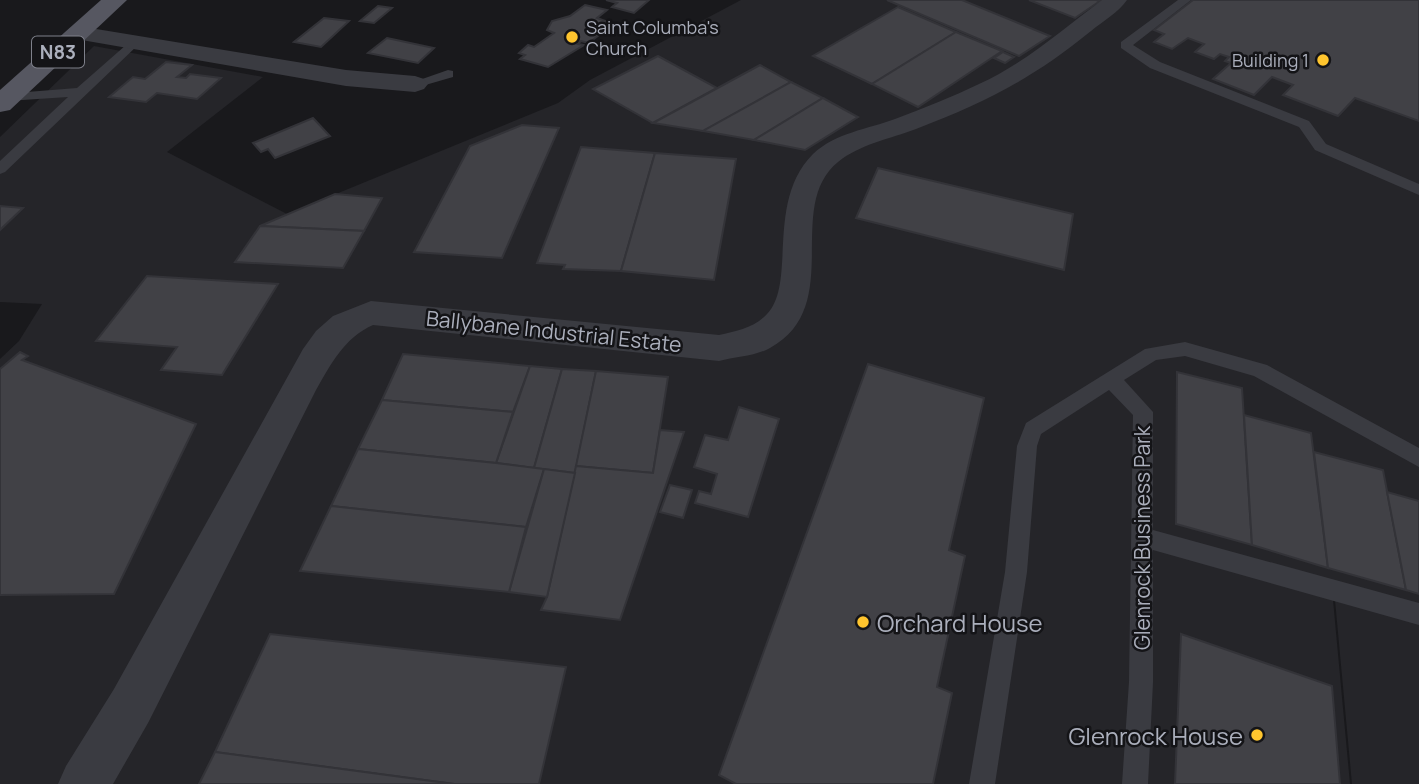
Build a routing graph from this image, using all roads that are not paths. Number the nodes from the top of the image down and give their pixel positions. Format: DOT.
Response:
graph roads {
  1 [pos="115,0"];
  2 [pos="1116,0"];
  3 [pos="1185,0"];
  4 [pos="78,33"];
  5 [pos="134,42"];
  6 [pos="448,74"];
  7 [pos="415,84"];
  8 [pos="82,92"];
  9 [pos="4,100"];
  10 [pos="0,169"];
  11 [pos="1419,190"];
  12 [pos="1111,379"];
  13 [pos="1419,458"];
  14 [pos="1143,537"];
  15 [pos="1419,614"];
  16 [pos="84,784"];
  17 [pos="982,784"];
  18 [pos="1135,784"];
  1 -- 4 [label="main road, N83"];
  2 -- 16 [label="street, Ballybane Industrial Estate"];
  3 -- 11 [label="lane"];
  4 -- 5 [label="street"];
  4 -- 9 [label="main road, N83"];
  5 -- 7 [label="street"];
  5 -- 8 [label="lane"];
  6 -- 7 [label="lane"];
  8 -- 9 [label="lane"];
  8 -- 10 [label="lane"];
  12 -- 13 [label="lane"];
  12 -- 14 [label="lane, Glenrock Business Park"];
  12 -- 17 [label="lane"];
  14 -- 15 [label="lane"];
  14 -- 18 [label="lane, Glenrock Business Park"];
}
